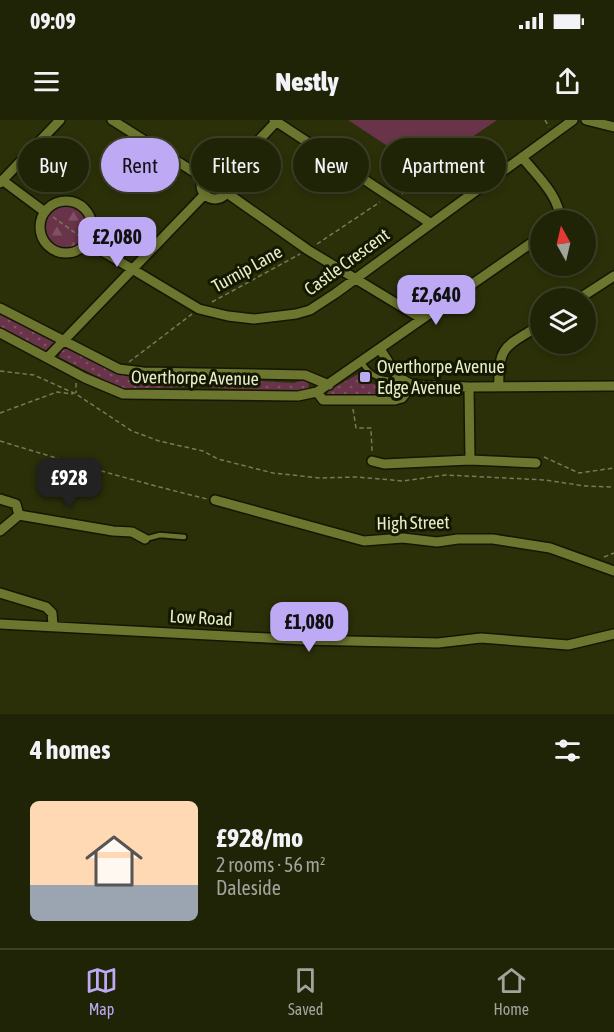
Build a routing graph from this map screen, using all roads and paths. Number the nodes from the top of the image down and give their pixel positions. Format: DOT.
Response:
graph roads {
  1 [pos="60,120"];
  2 [pos="112,120"];
  3 [pos="573,120"];
  4 [pos="586,120"];
  5 [pos="275,121"];
  6 [pos="614,127"];
  7 [pos="260,138"];
  8 [pos="522,157"];
  9 [pos="191,170"];
  10 [pos="1,181"];
  11 [pos="206,192"];
  12 [pos="399,192"];
  13 [pos="227,193"];
  14 [pos="203,194"];
  15 [pos="394,197"];
  16 [pos="559,210"];
  17 [pos="45,212"];
  18 [pos="430,223"];
  19 [pos="87,242"];
  20 [pos="530,244"];
  21 [pos="308,250"];
  22 [pos="133,270"];
  23 [pos="613,278"];
  24 [pos="356,279"];
  25 [pos="596,288"];
  26 [pos="0,308"];
  27 [pos="199,309"];
  28 [pos="422,319"];
  29 [pos="530,331"];
  30 [pos="0,333"];
  31 [pos="63,341"];
  32 [pos="380,349"];
  33 [pos="47,358"];
  34 [pos="362,363"];
  35 [pos="119,369"];
  36 [pos="0,371"];
  37 [pos="407,382"];
  38 [pos="329,384"];
  39 [pos="614,386"];
  40 [pos="470,387"];
  41 [pos="499,387"];
  42 [pos="317,392"];
  43 [pos="76,394"];
  44 [pos="352,402"];
  45 [pos="0,413"];
  46 [pos="0,441"];
  47 [pos="471,460"];
  48 [pos="372,461"];
  49 [pos="536,463"];
  50 [pos="614,468"];
  51 [pos="614,487"];
  52 [pos="0,499"];
  53 [pos="215,500"];
  54 [pos="19,515"];
  55 [pos="0,531"];
  56 [pos="184,537"];
  57 [pos="145,539"];
  58 [pos="614,571"];
  59 [pos="0,593"];
  60 [pos="0,624"];
  61 [pos="53,625"];
  62 [pos="614,634"];
  1 -- 10 [label="street"];
  2 -- 9 [label="street"];
  3 -- 8 [label="street, Castle Crescent"];
  4 -- 6 [label="street"];
  5 -- 7 [label="street"];
  5 -- 15 [label="street"];
  8 -- 16 [label="street"];
  8 -- 18 [label="street, Castle Crescent"];
  10 -- 17 [label="street"];
  11 -- 14 [label="path"];
  12 -- 15 [label="path, Turnip Lane"];
  13 -- 14 [label="street"];
  13 -- 21 [label="street"];
  14 -- 22 [label="street"];
  15 -- 18 [label="street"];
  15 -- 21 [label="path, Turnip Lane"];
  17 -- 19 [label="path"];
  17 -- 19 [label="street"];
  17 -- 19 [label="street"];
  18 -- 24 [label="street, Castle Crescent"];
  19 -- 22 [label="street, Castle Crescent"];
  20 -- 28 [label="street, Overthorpe Avenue"];
  21 -- 24 [label="street"];
  21 -- 27 [label="path, Turnip Lane"];
  22 -- 27 [label="street, Castle Crescent"];
  22 -- 31 [label="street"];
  23 -- 25 [label="street"];
  24 -- 27 [label="street, Castle Crescent"];
  24 -- 28 [label="street"];
  26 -- 31 [label="street, Overthorpe Avenue"];
  27 -- 35 [label="path, Turnip Lane"];
  28 -- 32 [label="street, Overthorpe Avenue"];
  29 -- 41 [label="street"];
  30 -- 33 [label="street, Overthorpe Avenue"];
  31 -- 33 [label="street"];
  31 -- 35 [label="street, Overthorpe Avenue"];
  32 -- 34 [label="street, Overthorpe Avenue"];
  32 -- 37 [label="street"];
  33 -- 42 [label="street, Overthorpe Avenue"];
  34 -- 37 [label="lane"];
  34 -- 38 [label="street, Overthorpe Avenue"];
  35 -- 38 [label="street, Overthorpe Avenue"];
  36 -- 43 [label="path"];
  37 -- 40 [label="street"];
  37 -- 44 [label="street"];
  38 -- 42 [label="street, Overthorpe Avenue"];
  39 -- 41 [label="street"];
  40 -- 41 [label="street"];
  40 -- 47 [label="street"];
  42 -- 44 [label="street"];
  43 -- 45 [label="path"];
  43 -- 51 [label="path"];
  44 -- 48 [label="path"];
  46 -- 53 [label="path"];
  47 -- 48 [label="street"];
  47 -- 49 [label="street"];
  49 -- 50 [label="path"];
  52 -- 54 [label="street"];
  53 -- 58 [label="street, High Street"];
  54 -- 55 [label="street"];
  54 -- 57 [label="street"];
  56 -- 57 [label="lane"];
  59 -- 61 [label="street"];
  60 -- 61 [label="street, Low Road"];
  61 -- 62 [label="street, Low Road"];
}
